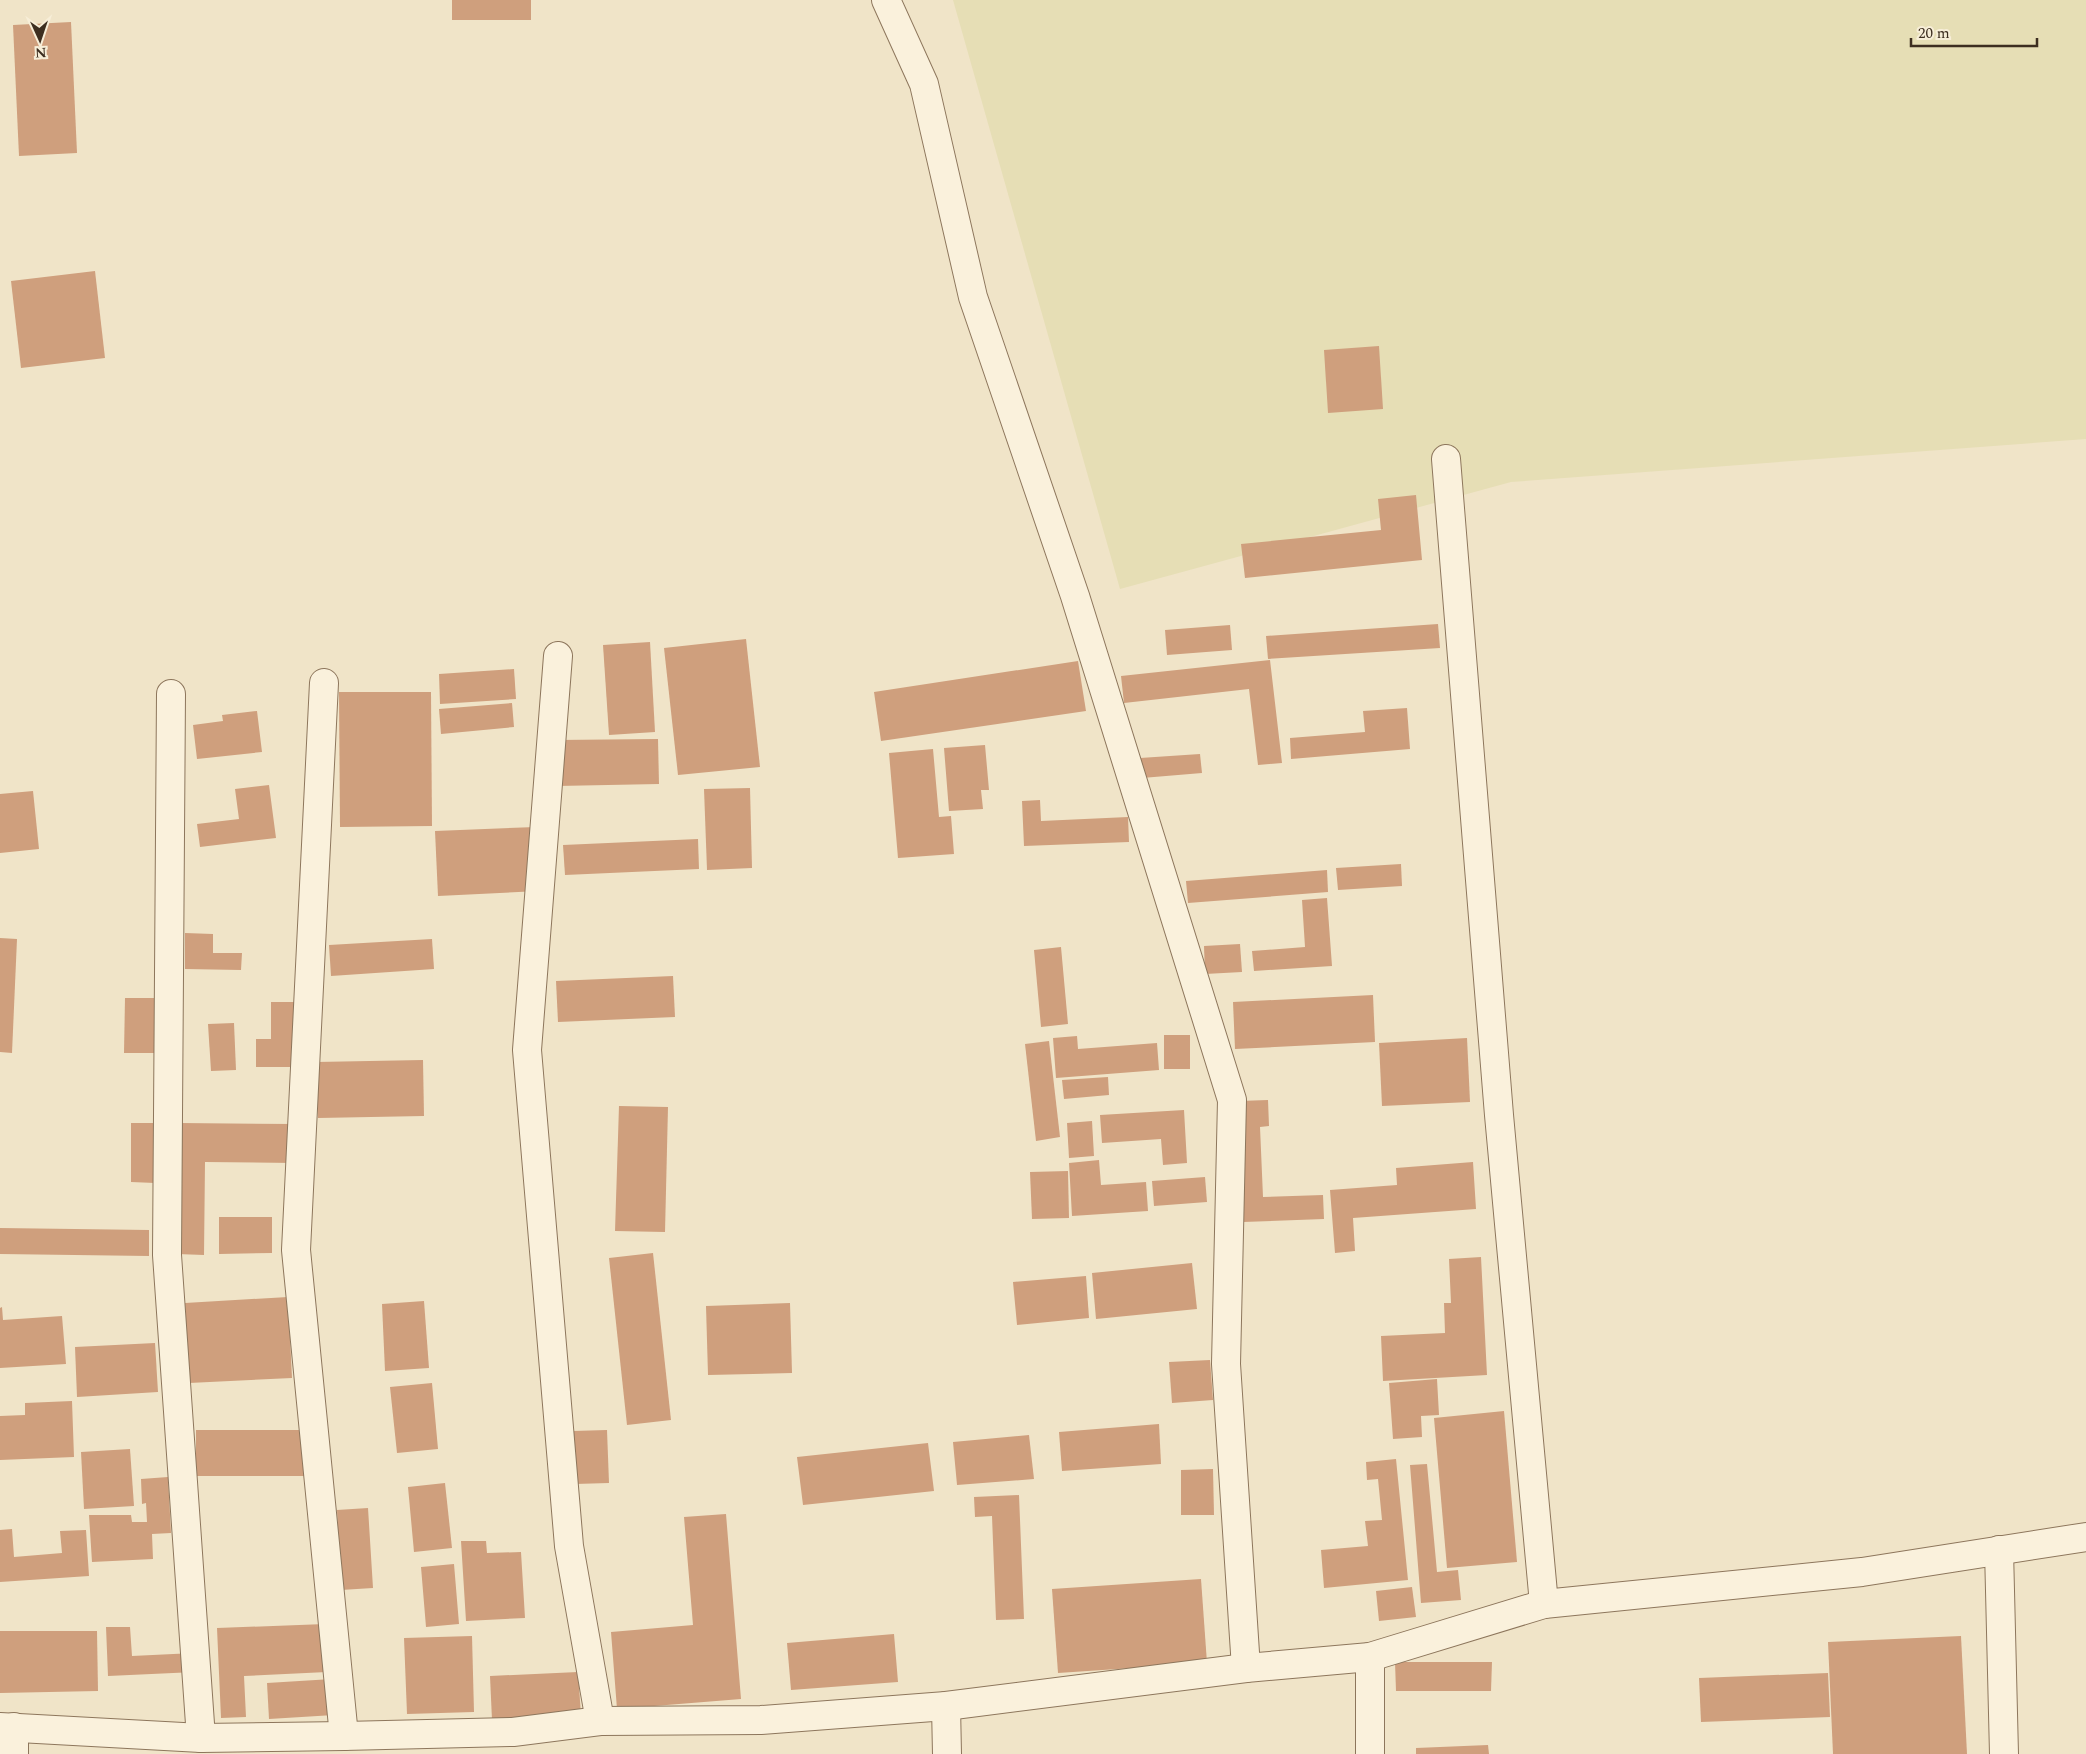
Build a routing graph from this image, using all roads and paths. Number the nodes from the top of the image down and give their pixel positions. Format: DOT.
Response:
graph roads {
  1 [pos="886,0"];
  2 [pos="1446,459"];
  3 [pos="558,656"];
  4 [pos="324,683"];
  5 [pos="171,694"];
  6 [pos="2086,1537"];
  7 [pos="1999,1550"];
  8 [pos="1544,1604"];
  9 [pos="1370,1657"];
  10 [pos="1246,1668"];
  11 [pos="946,1706"];
  12 [pos="600,1721"];
  13 [pos="7,1727"];
  14 [pos="344,1736"];
  15 [pos="201,1738"];
  16 [pos="513,1743"];
  17 [pos="14,1754"];
  18 [pos="947,1754"];
  19 [pos="1370,1754"];
  20 [pos="2004,1754"];
  1 -- 10 [label="street"];
  2 -- 8 [label="street"];
  3 -- 12 [label="street"];
  4 -- 14 [label="street"];
  5 -- 15 [label="street"];
  6 -- 7 [label="street"];
  7 -- 8 [label="street"];
  7 -- 20 [label="street"];
  8 -- 9 [label="street"];
  9 -- 10 [label="street"];
  9 -- 19 [label="street"];
  10 -- 11 [label="street"];
  11 -- 12 [label="street"];
  11 -- 18 [label="street"];
  12 -- 16 [label="street"];
  13 -- 15 [label="street"];
  13 -- 17 [label="street"];
  14 -- 15 [label="street"];
  14 -- 16 [label="street"];
}
